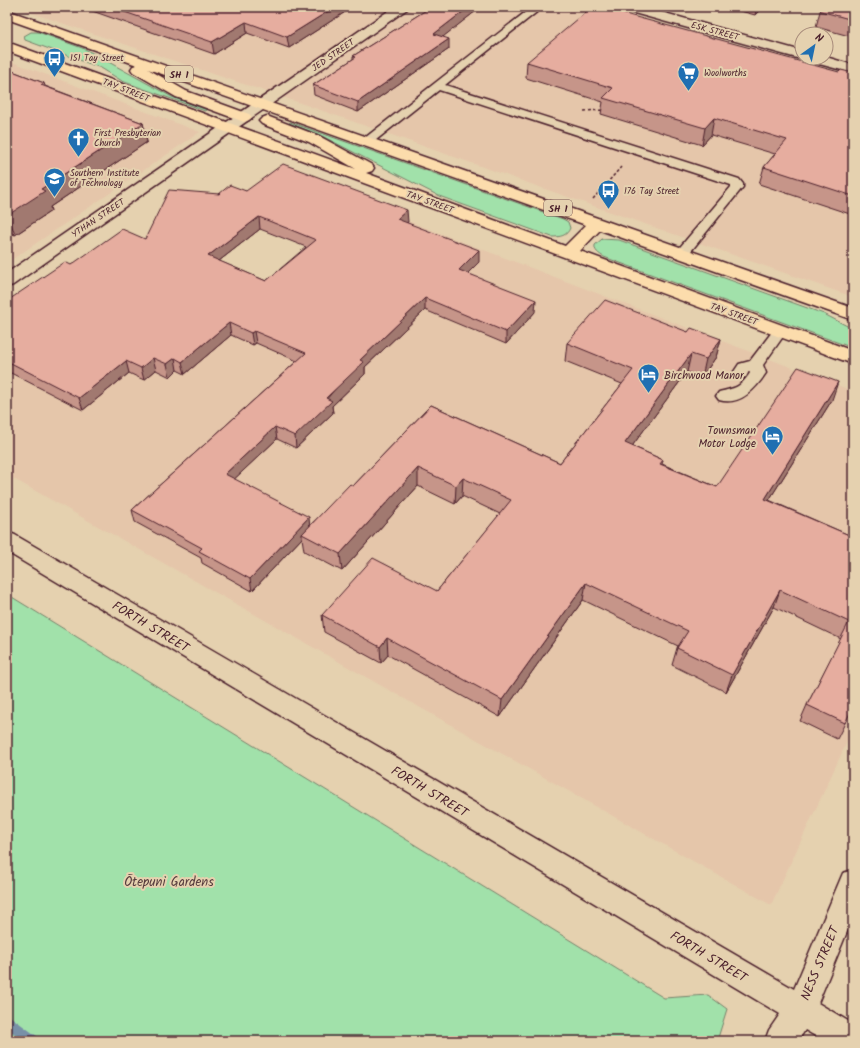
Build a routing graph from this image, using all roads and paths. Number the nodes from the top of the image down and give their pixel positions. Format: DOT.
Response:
graph roads {
  1 [pos="403,7"];
  2 [pos="538,7"];
  3 [pos="628,7"];
  4 [pos="7,14"];
  5 [pos="46,27"];
  6 [pos="15,40"];
  7 [pos="95,45"];
  8 [pos="794,53"];
  9 [pos="834,64"];
  10 [pos="853,69"];
  11 [pos="437,86"];
  12 [pos="263,104"];
  13 [pos="606,110"];
  14 [pos="580,111"];
  15 [pos="246,116"];
  16 [pos="228,128"];
  17 [pos="367,141"];
  18 [pos="442,207"];
  19 [pos="598,222"];
  20 [pos="568,253"];
  21 [pos="682,253"];
  22 [pos="7,281"];
  23 [pos="853,314"];
  24 [pos="780,331"];
  25 [pos="853,358"];
  26 [pos="755,366"];
  27 [pos="7,541"];
  28 [pos="853,883"];
  29 [pos="800,1010"];
  30 [pos="780,1041"];
  31 [pos="853,1041"];
  1 -- 12 [label="street, JED STREET"];
  2 -- 11 [label="lane"];
  3 -- 8 [label="street, ESK STREET"];
  4 -- 5 [label="highway, SH 1"];
  5 -- 6 [label="highway"];
  5 -- 7 [label="highway, SH 1"];
  6 -- 16 [label="highway, TAY STREET"];
  7 -- 12 [label="highway, SH 1"];
  7 -- 15 [label="highway"];
  9 -- 10 [label="street"];
  11 -- 17 [label="lane"];
  11 -- 21 [label="lane"];
  12 -- 15 [label="street, JED STREET"];
  12 -- 17 [label="highway, SH 1"];
  13 -- 14 [label="path"];
  15 -- 16 [label="street, YTHAN STREET"];
  15 -- 18 [label="highway"];
  16 -- 18 [label="highway, TAY STREET"];
  16 -- 22 [label="street, YTHAN STREET"];
  17 -- 19 [label="highway, SH 1"];
  18 -- 20 [label="highway, TAY STREET"];
  19 -- 20 [label="highway"];
  19 -- 21 [label="highway, SH 1"];
  20 -- 24 [label="highway, TAY STREET"];
  21 -- 23 [label="highway, SH 1"];
  24 -- 25 [label="highway, TAY STREET"];
  24 -- 26 [label="lane"];
  26 -- 26 [label="lane"];
  27 -- 29 [label="street, FORTH STREET"];
  28 -- 29 [label="street, NESS STREET"];
  29 -- 30 [label="street, NESS STREET"];
  29 -- 31 [label="street, FORTH STREET"];
}
